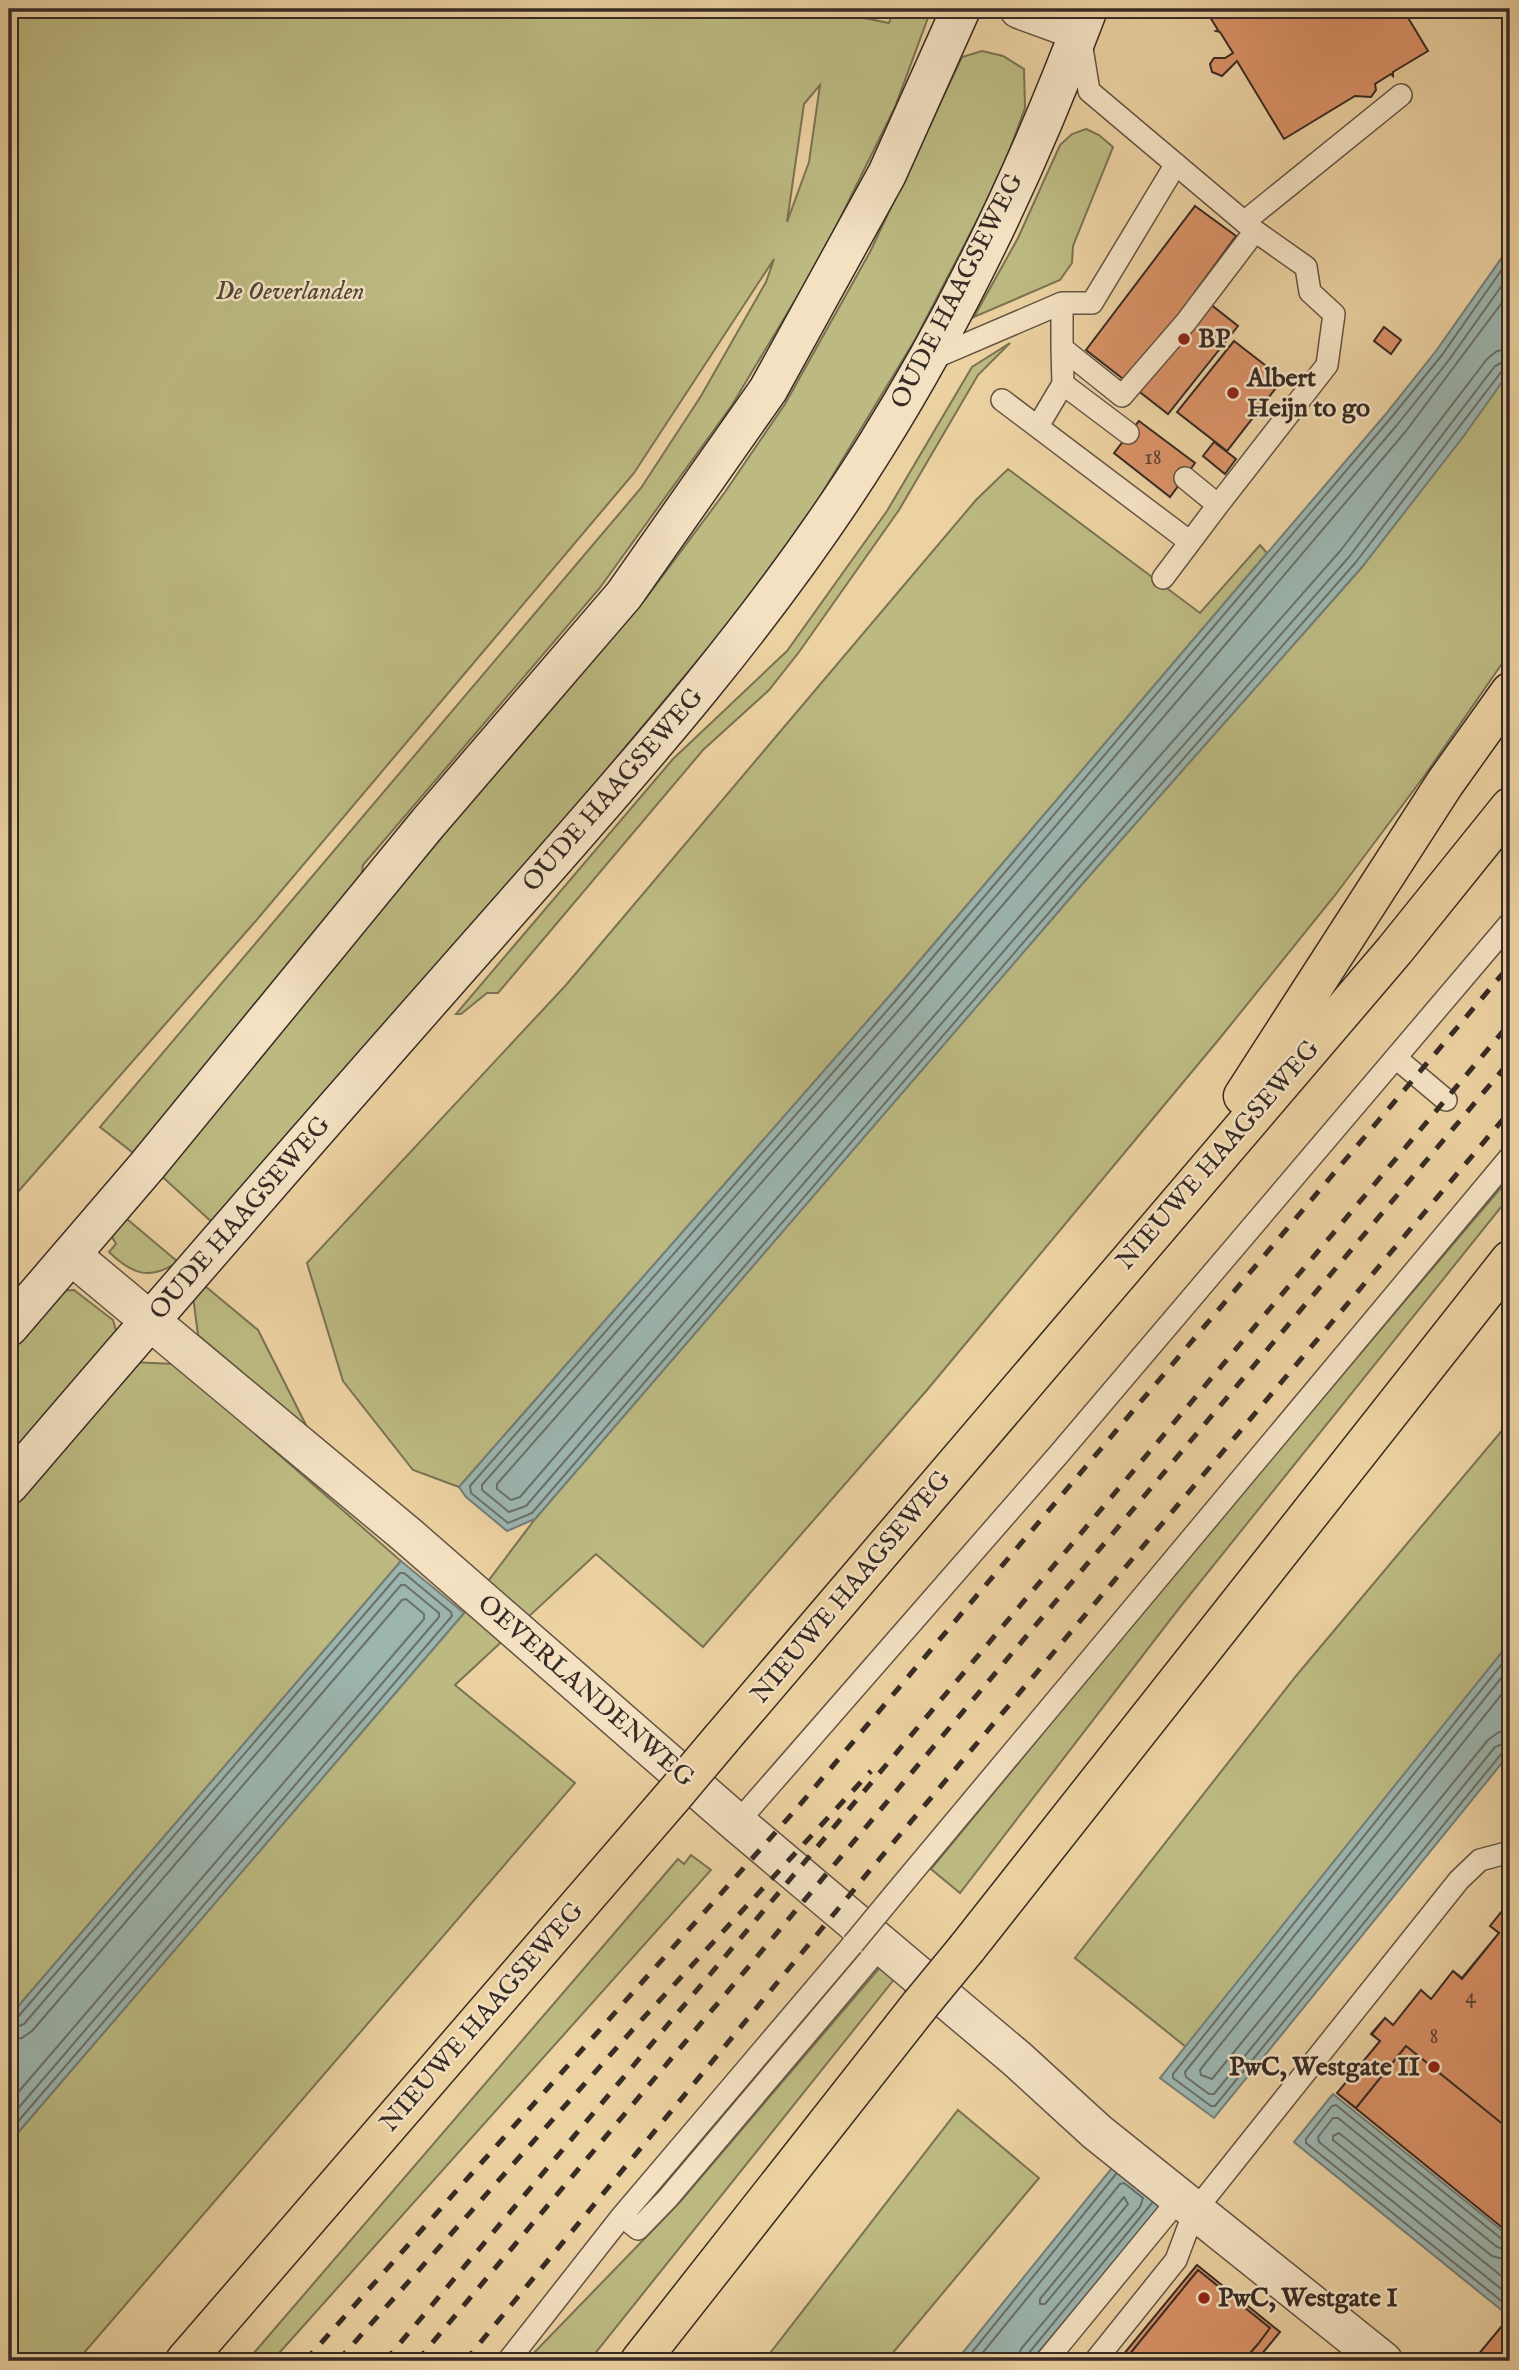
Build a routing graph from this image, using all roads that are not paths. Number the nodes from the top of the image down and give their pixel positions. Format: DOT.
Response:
graph roads {
  1 [pos="961,9"];
  2 [pos="1019,9"];
  3 [pos="1084,20"];
  4 [pos="1401,95"];
  5 [pos="1176,164"];
  6 [pos="1249,227"];
  7 [pos="1062,303"];
  8 [pos="1062,348"];
  9 [pos="928,360"];
  10 [pos="1063,384"];
  11 [pos="1002,400"];
  12 [pos="1038,426"];
  13 [pos="1128,433"];
  14 [pos="1185,478"];
  15 [pos="1218,505"];
  16 [pos="1190,542"];
  17 [pos="1163,578"];
  18 [pos="1510,692"];
  19 [pos="1510,807"];
  20 [pos="1510,923"];
  21 [pos="1396,1058"];
  22 [pos="1446,1100"];
  23 [pos="1510,1157"];
  24 [pos="1163,1219"];
  25 [pos="1510,1260"];
  26 [pos="66,1261"];
  27 [pos="9,1312"];
  28 [pos="150,1320"];
  29 [pos="9,1327"];
  30 [pos="9,1485"];
  31 [pos="737,1822"];
  32 [pos="1510,1852"];
  33 [pos="867,1945"];
  34 [pos="1187,2206"];
  35 [pos="185,2361"];
  36 [pos="508,2361"];
  37 [pos="640,2361"];
  38 [pos="1046,2361"];
  39 [pos="1096,2361"];
  40 [pos="1384,2361"];
  1 -- 26 [label="main road"];
  2 -- 3 [label="main road"];
  3 -- 5 [label="lane"];
  3 -- 9 [label="main road, OUDE HAAGSEWEG"];
  4 -- 6 [label="lane"];
  5 -- 6 [label="lane"];
  5 -- 7 [label="lane"];
  6 -- 8 [label="lane"];
  6 -- 15 [label="lane"];
  7 -- 8 [label="lane"];
  7 -- 9 [label="lane"];
  8 -- 10 [label="lane"];
  9 -- 28 [label="main road, OUDE HAAGSEWEG"];
  10 -- 12 [label="lane"];
  10 -- 13 [label="lane"];
  11 -- 12 [label="lane"];
  12 -- 16 [label="lane"];
  14 -- 15 [label="lane"];
  15 -- 16 [label="lane"];
  16 -- 17 [label="lane"];
  18 -- 24 [label="highway"];
  19 -- 24 [label="highway, NIEUWE HAAGSEWEG"];
  20 -- 21 [label="lane"];
  21 -- 22 [label="lane"];
  21 -- 31 [label="lane"];
  23 -- 33 [label="lane, bridge"];
  24 -- 35 [label="highway, NIEUWE HAAGSEWEG, bridge"];
  25 -- 37 [label="highway, bridge"];
  26 -- 27 [label="lane"];
  26 -- 28 [label="main road, OEVERLANDENWEG"];
  26 -- 29 [label="main road"];
  28 -- 30 [label="main road, OUDE HAAGSEWEG"];
  28 -- 31 [label="main road, OEVERLANDENWEG"];
  31 -- 33 [label="main road, OEVERLANDENWEG"];
  32 -- 34 [label="lane"];
  33 -- 34 [label="main road, OEVERLANDENWEG"];
  33 -- 36 [label="lane"];
  34 -- 38 [label="lane"];
  34 -- 39 [label="lane"];
  34 -- 40 [label="main road, OEVERLANDENWEG"];
}
